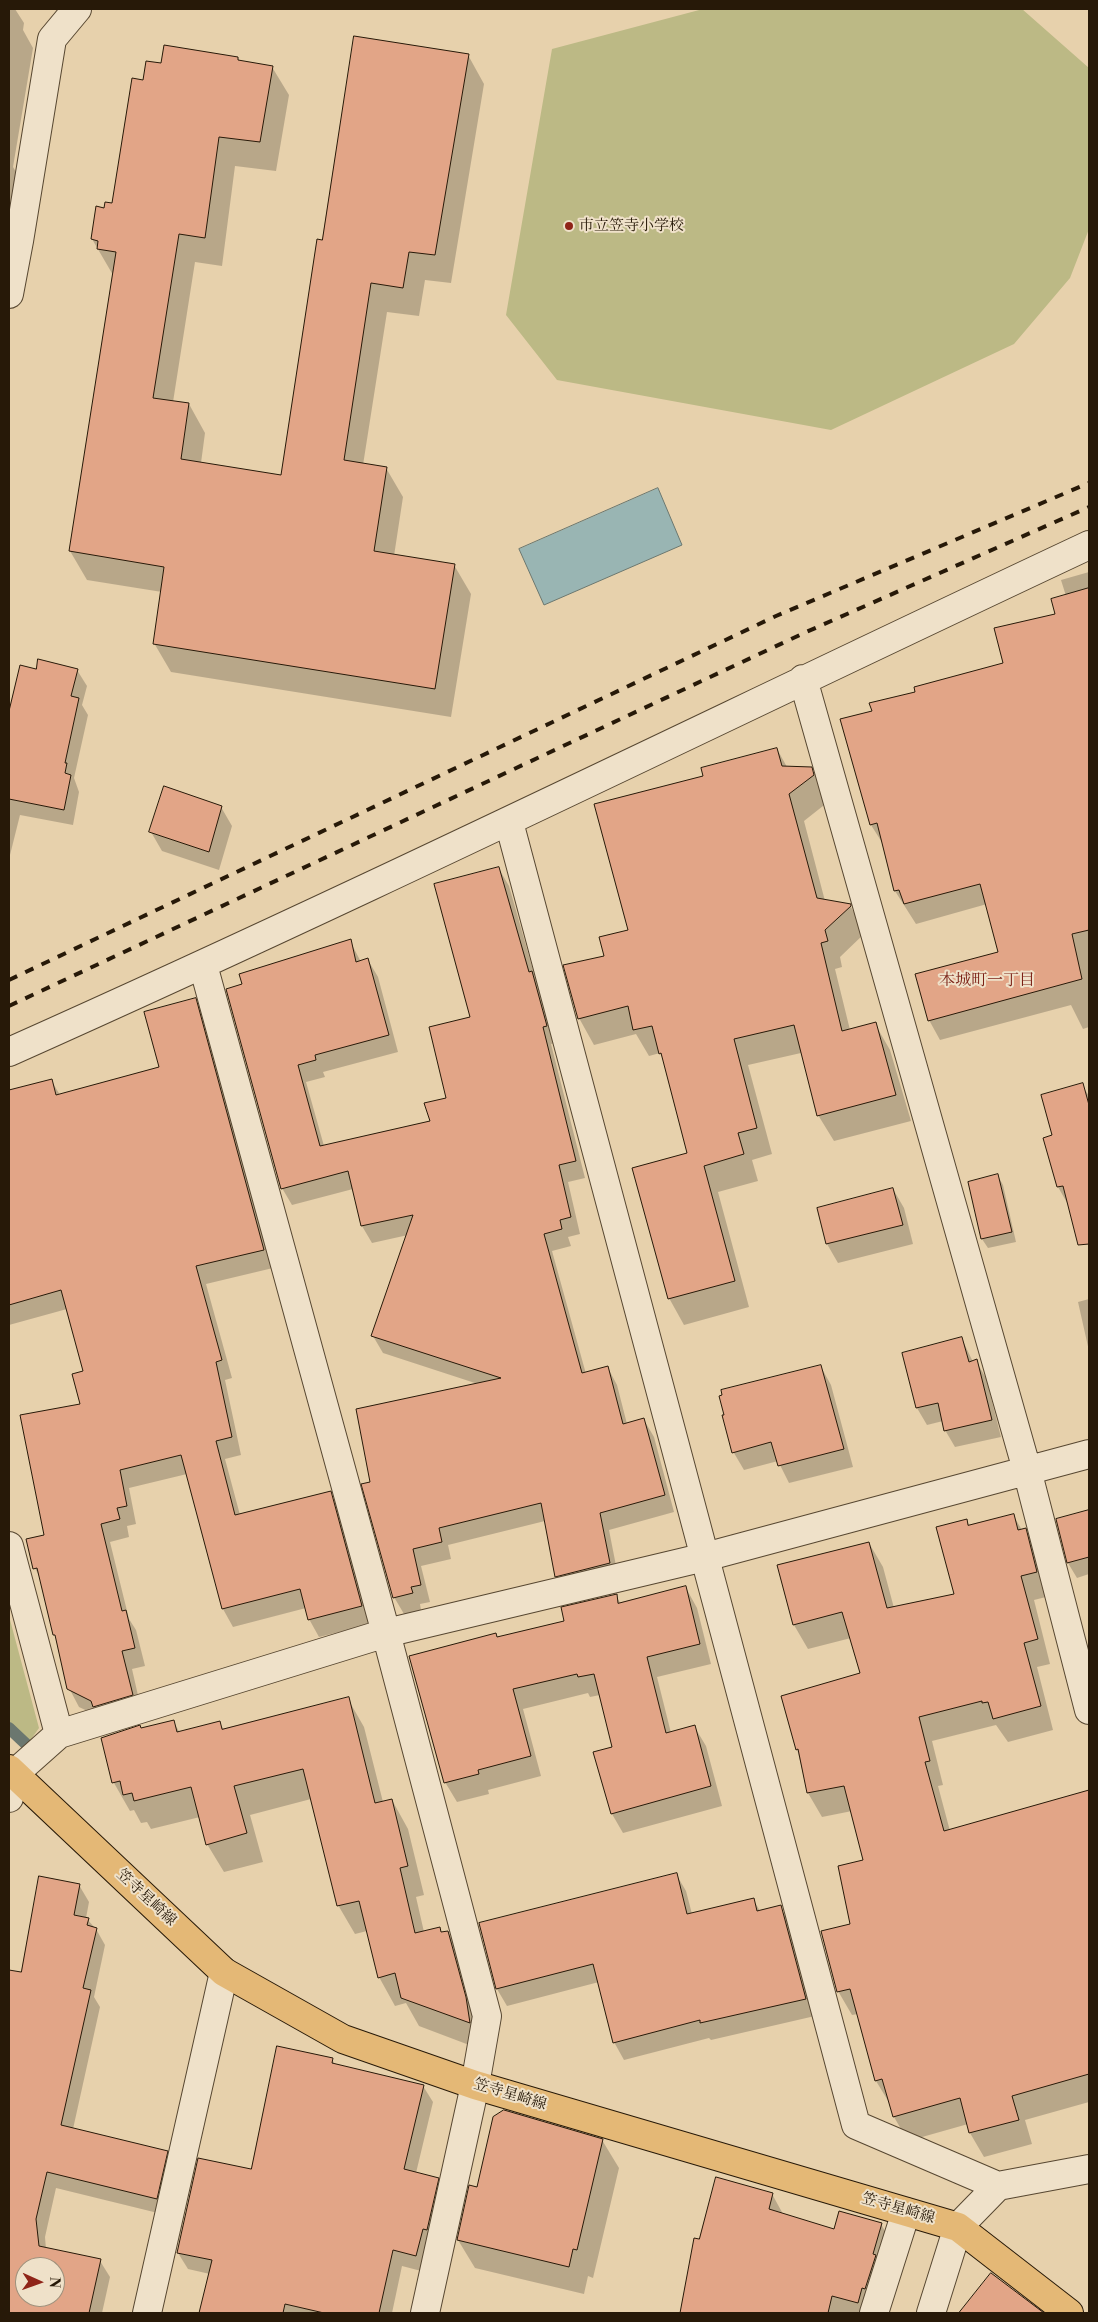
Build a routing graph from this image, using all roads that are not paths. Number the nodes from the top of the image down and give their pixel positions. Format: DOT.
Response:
graph roads {
  1 [pos="76,9"];
  2 [pos="9,294"];
  3 [pos="1089,545"];
  4 [pos="803,680"];
  5 [pos="509,822"];
  6 [pos="203,965"];
  7 [pos="9,1052"];
  8 [pos="1089,1454"];
  9 [pos="1027,1470"];
  10 [pos="9,1546"];
  11 [pos="705,1557"];
  12 [pos="386,1633"];
  13 [pos="1089,1710"];
  14 [pos="59,1734"];
  15 [pos="11,1780"];
  16 [pos="224,1972"];
  17 [pos="475,2085"];
  18 [pos="1089,2169"];
  19 [pos="998,2186"];
  20 [pos="906,2212"];
  21 [pos="958,2227"];
  22 [pos="147,2313"];
  23 [pos="425,2313"];
  24 [pos="874,2313"];
  25 [pos="931,2313"];
  26 [pos="1069,2313"];
  1 -- 2 [label="street"];
  3 -- 4 [label="street"];
  4 -- 5 [label="street"];
  4 -- 9 [label="street"];
  5 -- 6 [label="street"];
  5 -- 11 [label="street"];
  6 -- 7 [label="street"];
  6 -- 12 [label="street"];
  8 -- 9 [label="street"];
  9 -- 11 [label="street"];
  9 -- 13 [label="street"];
  10 -- 14 [label="street"];
  11 -- 12 [label="street"];
  11 -- 19 [label="street"];
  12 -- 14 [label="street"];
  12 -- 17 [label="street"];
  14 -- 15 [label="street"];
  15 -- 16 [label="main road, 笠寺星崎線"];
  16 -- 17 [label="main road, 笠寺星崎線"];
  16 -- 22 [label="street"];
  17 -- 20 [label="main road, 笠寺星崎線"];
  17 -- 23 [label="street"];
  18 -- 19 [label="street"];
  19 -- 21 [label="street"];
  20 -- 21 [label="main road, 笠寺星崎線"];
  20 -- 24 [label="street"];
  21 -- 25 [label="street"];
  21 -- 26 [label="main road, 笠寺星崎線"];
}
